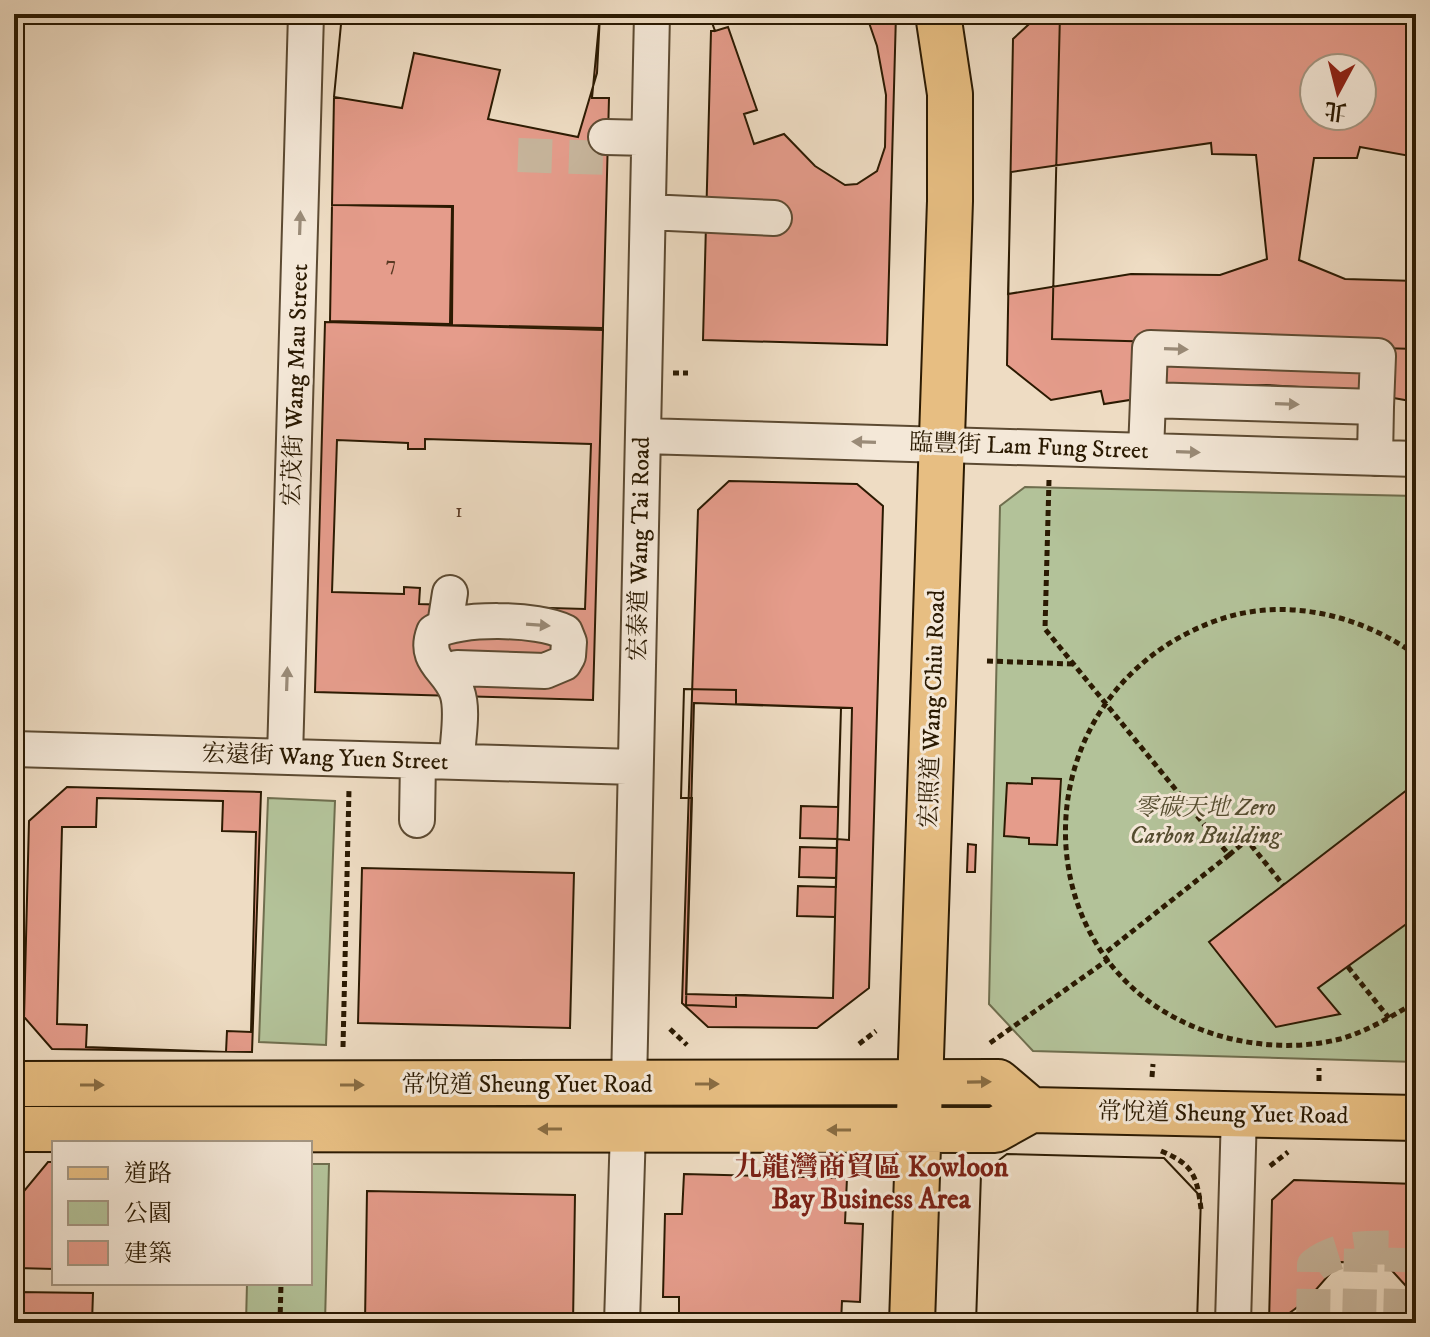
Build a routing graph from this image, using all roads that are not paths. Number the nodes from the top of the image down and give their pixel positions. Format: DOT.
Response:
graph roads {
  1 [pos="306,14"];
  2 [pos="652,14"];
  3 [pos="938,14"];
  4 [pos="971,14"];
  5 [pos="950,94"];
  6 [pos="606,147"];
  7 [pos="649,148"];
  8 [pos="648,212"];
  9 [pos="774,218"];
  10 [pos="1148,400"];
  11 [pos="1376,407"];
  12 [pos="643,436"];
  13 [pos="942,445"];
  14 [pos="1146,451"];
  15 [pos="1375,458"];
  16 [pos="1416,459"];
  17 [pos="450,677"];
  18 [pos="14,749"];
  19 [pos="285,757"];
  20 [pos="418,761"];
  21 [pos="457,761"];
  22 [pos="635,767"];
  23 [pos="417,820"];
  24 [pos="918,1083"];
  25 [pos="14,1084"];
  26 [pos="629,1085"];
  27 [pos="1031,1110"];
  28 [pos="1239,1113"];
  29 [pos="1416,1118"];
  30 [pos="14,1129"];
  31 [pos="628,1129"];
  32 [pos="917,1131"];
  33 [pos="622,1323"];
  34 [pos="912,1323"];
  35 [pos="1233,1323"];
  19 -- 1 [label="street, 宏茂街 Wang Mau Street, one-way"];
  2 -- 7 [label="street, 宏泰道 Wang Tai Road"];
  3 -- 5 [label="main road, 宏照道 Wang Chiu Road"];
  4 -- 5 [label="main road, 宏照道 Wang Chiu Road"];
  5 -- 13 [label="main road, 宏照道 Wang Chiu Road"];
  6 -- 7 [label="street"];
  7 -- 8 [label="street, 宏泰道 Wang Tai Road"];
  8 -- 9 [label="street"];
  8 -- 12 [label="street, 宏泰道 Wang Tai Road"];
  10 -- 11 [label="street, one-way"];
  10 -- 11 [label="street, one-way"];
  10 -- 14 [label="street"];
  11 -- 15 [label="street"];
  13 -- 12 [label="street, 臨豐街 Lam Fung Street, one-way"];
  12 -- 22 [label="street, 宏泰道 Wang Tai Road"];
  13 -- 14 [label="street, 臨豐街 Lam Fung Street"];
  13 -- 24 [label="main road, 宏照道 Wang Chiu Road"];
  14 -- 15 [label="street, 臨豐街 Lam Fung Street, one-way"];
  15 -- 16 [label="street, 臨豐街 Lam Fung Street"];
  17 -- 17 [label="street, one-way"];
  17 -- 21 [label="street"];
  18 -- 19 [label="street, 宏遠街 Wang Yuen Street"];
  19 -- 20 [label="street, 宏遠街 Wang Yuen Street"];
  20 -- 21 [label="street, 宏遠街 Wang Yuen Street"];
  20 -- 23 [label="street"];
  21 -- 22 [label="street, 宏遠街 Wang Yuen Street"];
  22 -- 26 [label="street, 宏泰道 Wang Tai Road"];
  26 -- 24 [label="main road, 常悅道 Sheung Yuet Road, one-way"];
  24 -- 27 [label="main road, 常悅道 Sheung Yuet Road, one-way"];
  24 -- 32 [label="main road, 宏照道 Wang Chiu Road"];
  25 -- 26 [label="main road, 常悅道 Sheung Yuet Road, one-way"];
  27 -- 28 [label="main road, 常悅道 Sheung Yuet Road"];
  27 -- 32 [label="main road, 常悅道 Sheung Yuet Road"];
  28 -- 29 [label="main road, 常悅道 Sheung Yuet Road"];
  28 -- 35 [label="street"];
  31 -- 30 [label="main road, 常悅道 Sheung Yuet Road, one-way"];
  32 -- 31 [label="main road, 常悅道 Sheung Yuet Road, one-way"];
  31 -- 33 [label="street"];
  32 -- 34 [label="main road, 宏照道 Wang Chiu Road"];
}
